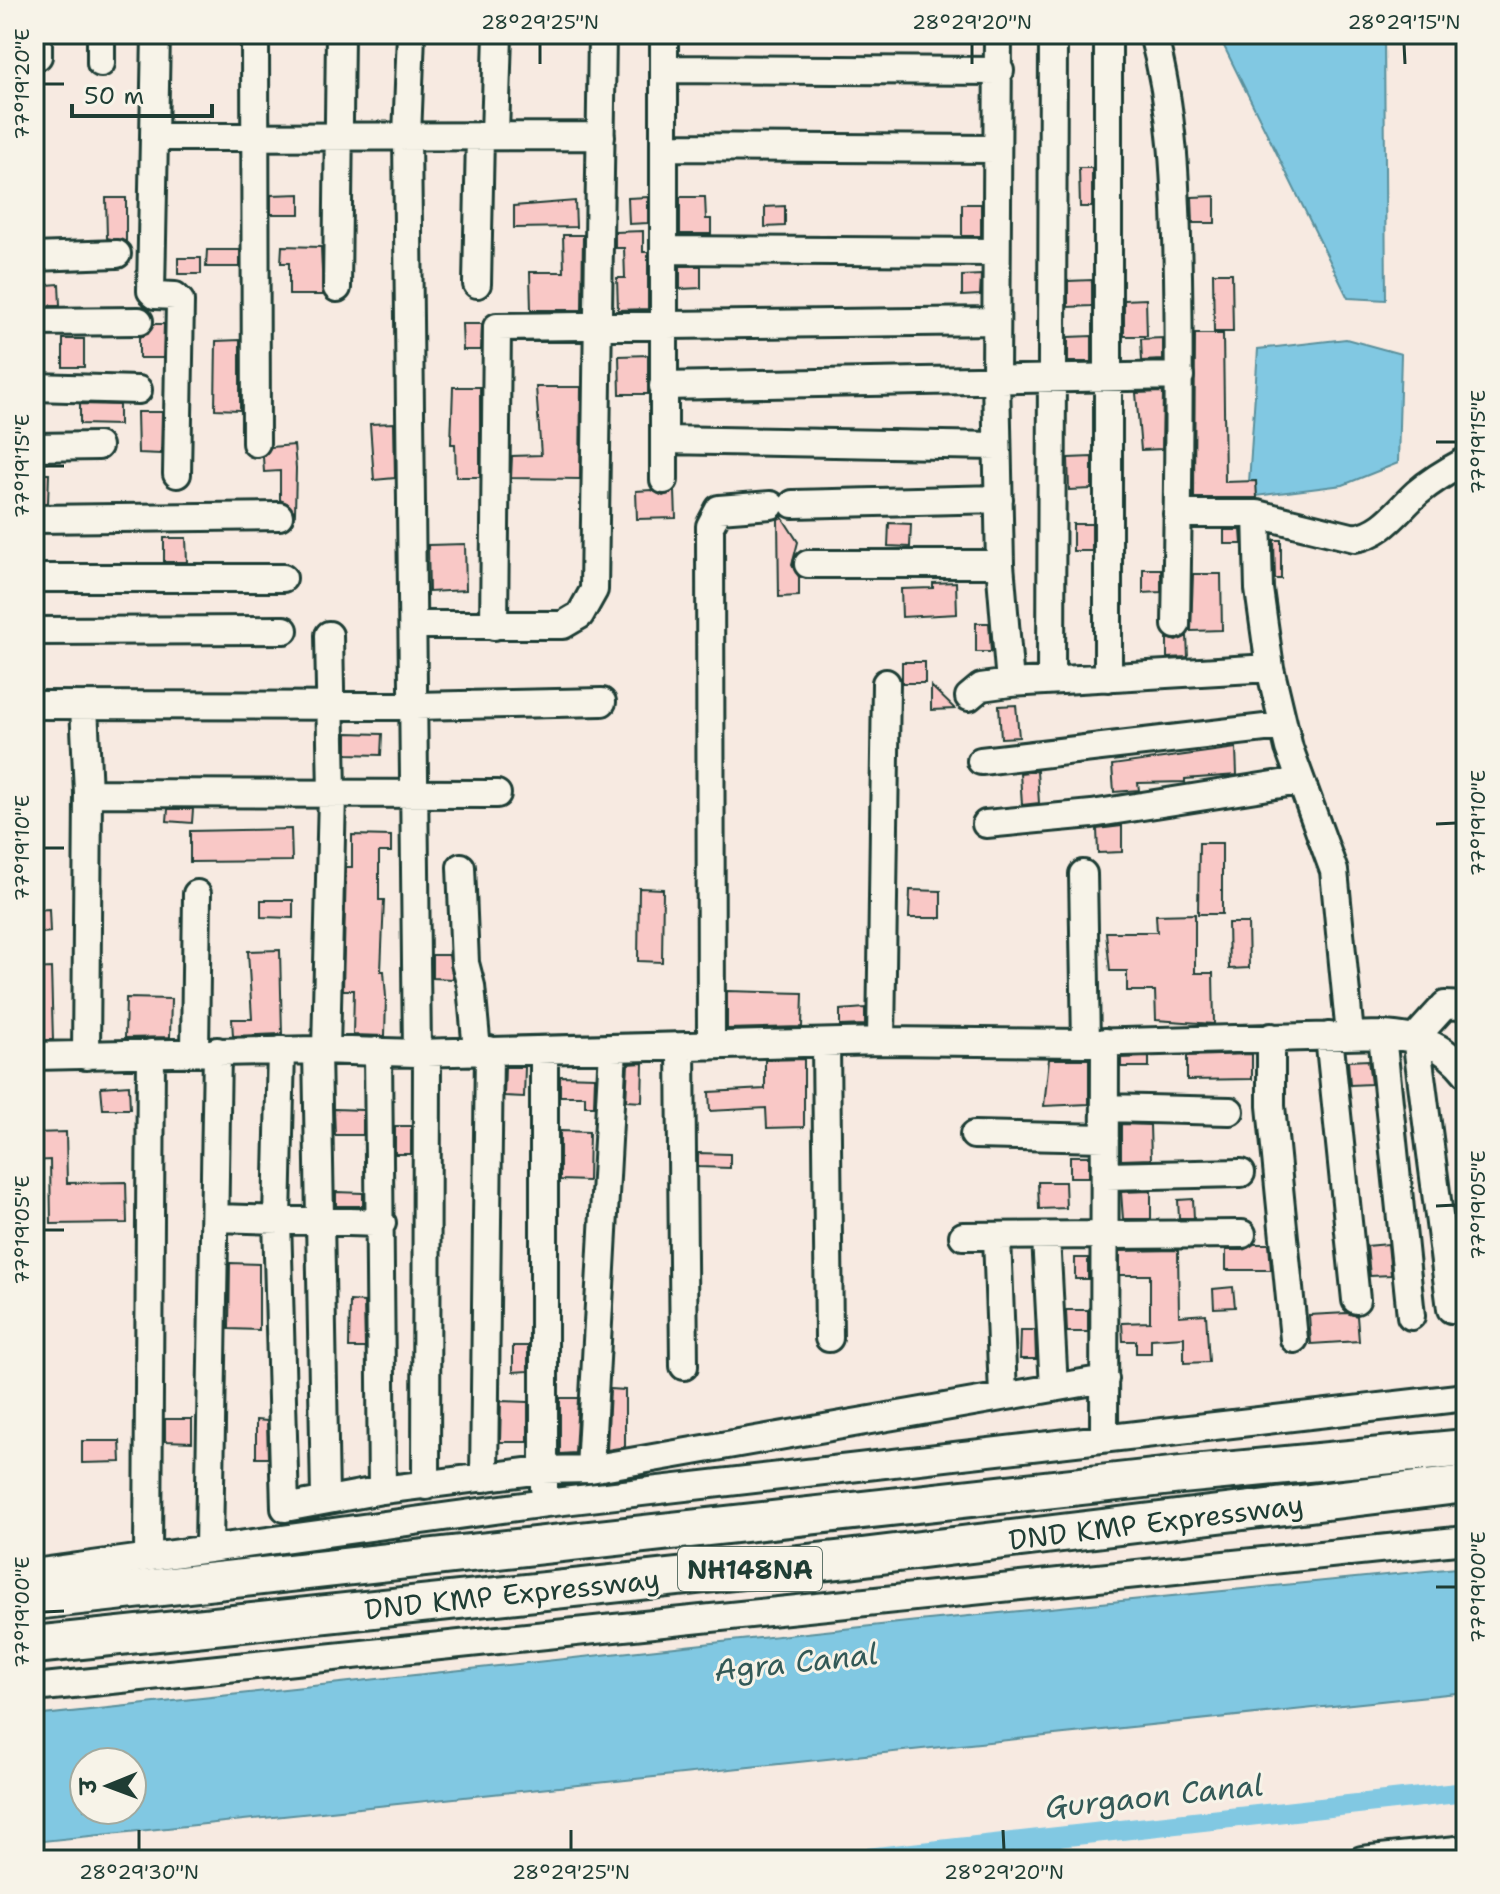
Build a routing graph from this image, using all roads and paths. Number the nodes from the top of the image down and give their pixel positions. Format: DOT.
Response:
graph roads {
  1 [pos="101,34"];
  2 [pos="156,34"];
  3 [pos="255,34"];
  4 [pos="340,34"];
  5 [pos="411,34"];
  6 [pos="498,34"];
  7 [pos="602,34"];
  8 [pos="664,34"];
  9 [pos="998,34"];
  10 [pos="1053,34"];
  11 [pos="1108,34"];
  12 [pos="1153,34"];
  13 [pos="101,63"];
  14 [pos="664,69"];
  15 [pos="1000,71"];
  16 [pos="337,136"];
  17 [pos="407,136"];
  18 [pos="487,136"];
  19 [pos="601,136"];
  20 [pos="154,137"];
  21 [pos="253,137"];
  22 [pos="665,147"];
  23 [pos="997,149"];
  24 [pos="665,250"];
  25 [pos="996,252"];
  26 [pos="117,254"];
  27 [pos="34,257"];
  28 [pos="477,284"];
  29 [pos="337,288"];
  30 [pos="139,321"];
  31 [pos="996,321"];
  32 [pos="34,322"];
  33 [pos="664,325"];
  34 [pos="598,327"];
  35 [pos="1180,376"];
  36 [pos="1106,377"];
  37 [pos="1051,378"];
  38 [pos="996,379"];
  39 [pos="663,386"];
  40 [pos="34,387"];
  41 [pos="138,390"];
  42 [pos="664,440"];
  43 [pos="256,443"];
  44 [pos="98,446"];
  45 [pos="997,446"];
  46 [pos="34,447"];
  47 [pos="1466,461"];
  48 [pos="177,474"];
  49 [pos="664,480"];
  50 [pos="999,499"];
  51 [pos="1177,514"];
  52 [pos="1257,514"];
  53 [pos="279,516"];
  54 [pos="34,519"];
  55 [pos="808,564"];
  56 [pos="1000,564"];
  57 [pos="34,578"];
  58 [pos="283,578"];
  59 [pos="414,625"];
  60 [pos="1176,625"];
  61 [pos="494,626"];
  62 [pos="284,630"];
  63 [pos="34,631"];
  64 [pos="329,635"];
  65 [pos="1270,668"];
  66 [pos="1108,678"];
  67 [pos="1051,680"];
  68 [pos="886,683"];
  69 [pos="1010,683"];
  70 [pos="969,697"];
  71 [pos="602,702"];
  72 [pos="34,705"];
  73 [pos="84,706"];
  74 [pos="415,706"];
  75 [pos="333,707"];
  76 [pos="1282,726"];
  77 [pos="981,761"];
  78 [pos="1300,781"];
  79 [pos="88,793"];
  80 [pos="415,793"];
  81 [pos="332,794"];
  82 [pos="497,794"];
  83 [pos="986,824"];
  84 [pos="461,867"];
  85 [pos="1083,874"];
  86 [pos="197,894"];
  87 [pos="1466,1006"];
  88 [pos="1382,1035"];
  89 [pos="1340,1036"];
  90 [pos="1271,1037"];
  91 [pos="1416,1037"];
  92 [pos="881,1041"];
  93 [pos="1095,1042"];
  94 [pos="826,1044"];
  95 [pos="711,1046"];
  96 [pos="681,1047"];
  97 [pos="613,1049"];
  98 [pos="281,1050"];
  99 [pos="321,1050"];
  100 [pos="483,1050"];
  101 [pos="544,1050"];
  102 [pos="378,1051"];
  103 [pos="206,1052"];
  104 [pos="151,1053"];
  105 [pos="422,1053"];
  106 [pos="34,1056"];
  107 [pos="86,1056"];
  108 [pos="1466,1073"];
  109 [pos="1105,1108"];
  110 [pos="1230,1111"];
  111 [pos="974,1135"];
  112 [pos="1105,1138"];
  113 [pos="1241,1173"];
  114 [pos="1106,1176"];
  115 [pos="216,1218"];
  116 [pos="277,1219"];
  117 [pos="319,1222"];
  118 [pos="382,1223"];
  119 [pos="1242,1234"];
  120 [pos="963,1236"];
  121 [pos="997,1237"];
  122 [pos="1046,1237"];
  123 [pos="1107,1237"];
  124 [pos="1356,1300"];
  125 [pos="1451,1309"];
  126 [pos="1411,1316"];
  127 [pos="829,1338"];
  128 [pos="1294,1339"];
  129 [pos="684,1366"];
  130 [pos="1105,1379"];
  131 [pos="1054,1388"];
  132 [pos="1003,1396"];
  133 [pos="1466,1397"];
  134 [pos="1104,1438"];
  135 [pos="1466,1448"];
  136 [pos="590,1469"];
  137 [pos="542,1470"];
  138 [pos="484,1478"];
  139 [pos="1466,1484"];
  140 [pos="426,1486"];
  141 [pos="382,1490"];
  142 [pos="318,1500"];
  143 [pos="546,1503"];
  144 [pos="309,1534"];
  145 [pos="1466,1540"];
  146 [pos="209,1548"];
  147 [pos="148,1556"];
  148 [pos="34,1573"];
  149 [pos="34,1601"];
  150 [pos="34,1645"];
  151 [pos="34,1688"];
  152 [pos="1466,1849"];
  153 [pos="1425,1857"];
  154 [pos="1362,1860"];
  1 -- 13 [label="street"];
  2 -- 20 [label="street"];
  3 -- 21 [label="street"];
  4 -- 16 [label="street"];
  5 -- 17 [label="street"];
  6 -- 18 [label="street"];
  7 -- 19 [label="street"];
  8 -- 14 [label="street"];
  9 -- 15 [label="street"];
  10 -- 37 [label="street"];
  11 -- 36 [label="street"];
  12 -- 35 [label="street"];
  14 -- 15 [label="street"];
  14 -- 22 [label="street"];
  15 -- 23 [label="street"];
  16 -- 17 [label="street"];
  16 -- 21 [label="street"];
  16 -- 29 [label="street"];
  17 -- 18 [label="street"];
  17 -- 59 [label="street"];
  18 -- 19 [label="street"];
  18 -- 28 [label="street"];
  19 -- 34 [label="street"];
  20 -- 21 [label="street"];
  20 -- 48 [label="street"];
  21 -- 43 [label="street"];
  22 -- 23 [label="street"];
  22 -- 24 [label="street"];
  23 -- 25 [label="street"];
  24 -- 25 [label="street"];
  24 -- 33 [label="street"];
  25 -- 31 [label="street"];
  26 -- 27 [label="street"];
  30 -- 32 [label="street"];
  31 -- 33 [label="street"];
  31 -- 38 [label="street"];
  33 -- 34 [label="street"];
  33 -- 39 [label="street"];
  34 -- 61 [label="street"];
  34 -- 61 [label="street"];
  35 -- 36 [label="street"];
  35 -- 51 [label="street"];
  36 -- 37 [label="street"];
  36 -- 66 [label="street"];
  37 -- 38 [label="street"];
  37 -- 67 [label="street"];
  38 -- 39 [label="street"];
  38 -- 45 [label="street"];
  39 -- 42 [label="street"];
  40 -- 41 [label="street"];
  42 -- 45 [label="street"];
  42 -- 49 [label="street"];
  44 -- 46 [label="street"];
  45 -- 50 [label="street"];
  47 -- 52 [label="street"];
  50 -- 56 [label="street"];
  50 -- 95 [label="street"];
  51 -- 52 [label="street"];
  51 -- 60 [label="street"];
  52 -- 65 [label="street"];
  53 -- 54 [label="street"];
  55 -- 56 [label="street"];
  56 -- 69 [label="street"];
  57 -- 58 [label="street"];
  59 -- 61 [label="street"];
  59 -- 74 [label="street"];
  62 -- 63 [label="street"];
  64 -- 75 [label="street"];
  65 -- 66 [label="street"];
  65 -- 76 [label="street"];
  66 -- 67 [label="street"];
  67 -- 69 [label="street"];
  68 -- 92 [label="street"];
  69 -- 70 [label="street"];
  71 -- 74 [label="street"];
  72 -- 73 [label="street"];
  73 -- 75 [label="street"];
  73 -- 79 [label="street"];
  74 -- 75 [label="street"];
  74 -- 80 [label="street"];
  75 -- 81 [label="street"];
  76 -- 77 [label="street"];
  76 -- 78 [label="street"];
  78 -- 83 [label="street"];
  78 -- 89 [label="street"];
  79 -- 81 [label="street"];
  79 -- 107 [label="street"];
  80 -- 81 [label="street"];
  80 -- 82 [label="street"];
  80 -- 105 [label="street"];
  81 -- 99 [label="street"];
  84 -- 100 [label="street"];
  85 -- 93 [label="street"];
  86 -- 103 [label="street"];
  87 -- 91 [label="street"];
  88 -- 89 [label="street"];
  88 -- 91 [label="street"];
  88 -- 126 [label="street"];
  89 -- 90 [label="street"];
  89 -- 124 [label="street"];
  90 -- 93 [label="street"];
  90 -- 128 [label="street"];
  91 -- 108 [label="street"];
  91 -- 125 [label="street"];
  92 -- 93 [label="street"];
  92 -- 94 [label="street"];
  93 -- 109 [label="street"];
  94 -- 95 [label="street"];
  94 -- 127 [label="street"];
  95 -- 96 [label="street"];
  96 -- 97 [label="street"];
  96 -- 129 [label="street"];
  97 -- 101 [label="street"];
  97 -- 136 [label="street"];
  98 -- 99 [label="street"];
  98 -- 103 [label="street"];
  98 -- 116 [label="street"];
  99 -- 102 [label="street"];
  99 -- 117 [label="street"];
  100 -- 101 [label="street"];
  100 -- 105 [label="street"];
  100 -- 138 [label="street"];
  101 -- 137 [label="street"];
  102 -- 105 [label="street"];
  102 -- 118 [label="street"];
  103 -- 104 [label="street"];
  103 -- 115 [label="street"];
  104 -- 107 [label="street"];
  104 -- 147 [label="street"];
  105 -- 140 [label="street"];
  106 -- 107 [label="street"];
  109 -- 110 [label="street"];
  109 -- 112 [label="street"];
  111 -- 112 [label="street"];
  112 -- 114 [label="street"];
  113 -- 114 [label="street"];
  114 -- 123 [label="street"];
  115 -- 116 [label="street"];
  115 -- 146 [label="street"];
  116 -- 117 [label="street"];
  116 -- 142 [label="street"];
  117 -- 118 [label="street"];
  117 -- 142 [label="street"];
  118 -- 141 [label="street"];
  119 -- 123 [label="street"];
  120 -- 121 [label="street"];
  121 -- 122 [label="street"];
  121 -- 132 [label="street"];
  122 -- 123 [label="street"];
  122 -- 131 [label="street"];
  123 -- 130 [label="street"];
  130 -- 131 [label="street"];
  130 -- 134 [label="street"];
  131 -- 132 [label="street"];
  132 -- 136 [label="street"];
  133 -- 134 [label="street"];
  134 -- 143 [label="street"];
  135 -- 149 [label="highway, DND KMP Expressway / NH148NA"];
  136 -- 137 [label="street"];
  137 -- 138 [label="street"];
  137 -- 143 [label="street"];
  138 -- 140 [label="street"];
  139 -- 150 [label="highway, DND KMP Expressway / NH148NA"];
  140 -- 141 [label="street"];
  141 -- 142 [label="street"];
  142 -- 144 [label="street"];
  143 -- 144 [label="street"];
  144 -- 146 [label="street"];
  145 -- 151 [label="street"];
  146 -- 147 [label="street"];
  147 -- 148 [label="street"];
  152 -- 153 [label="street"];
  153 -- 154 [label="street"];
}
